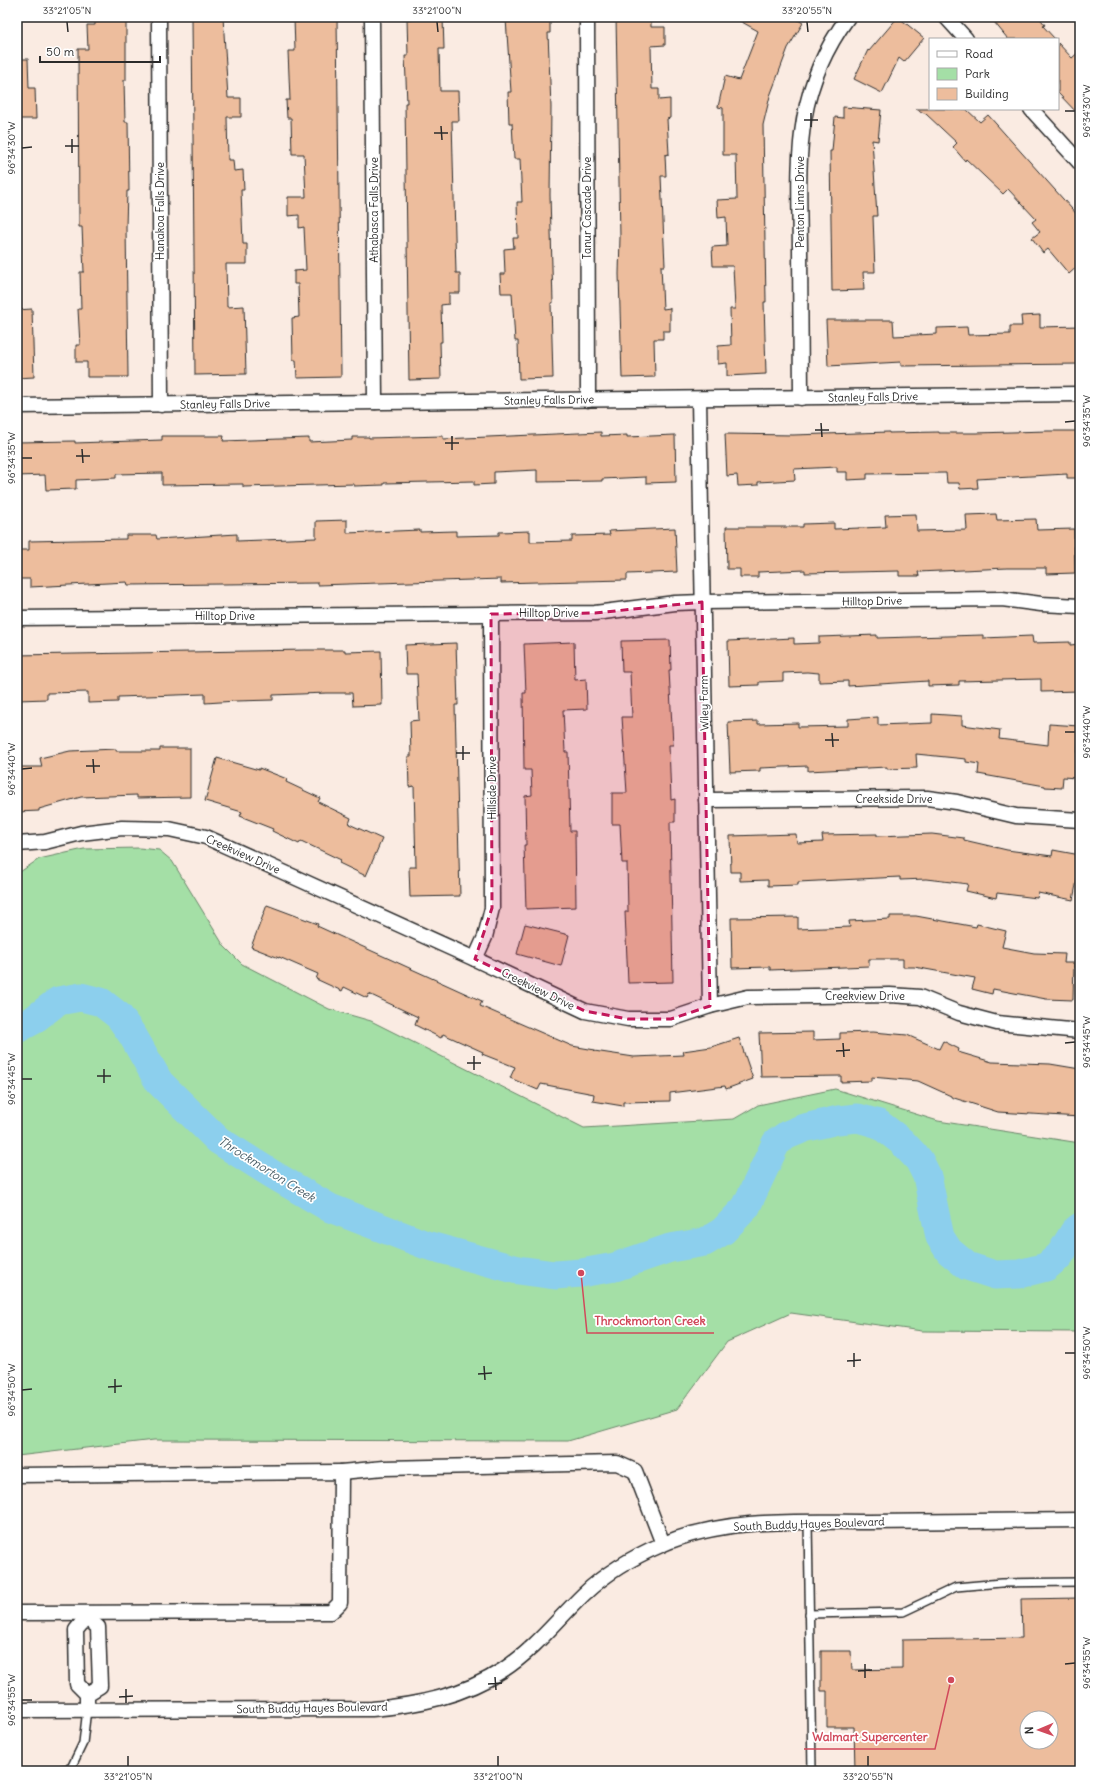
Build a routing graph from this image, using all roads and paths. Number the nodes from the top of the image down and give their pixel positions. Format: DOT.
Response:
graph roads {
  1 [pos="159,17"];
  2 [pos="372,17"];
  3 [pos="587,17"];
  4 [pos="848,17"];
  5 [pos="946,17"];
  6 [pos="965,38"];
  7 [pos="1032,110"];
  8 [pos="1080,163"];
  9 [pos="1080,394"];
  10 [pos="801,398"];
  11 [pos="699,399"];
  12 [pos="588,400"];
  13 [pos="375,402"];
  14 [pos="162,405"];
  15 [pos="17,406"];
  16 [pos="702,602"];
  17 [pos="1080,606"];
  18 [pos="491,614"];
  19 [pos="17,618"];
  20 [pos="706,800"];
  21 [pos="1080,820"];
  22 [pos="17,844"];
  23 [pos="475,959"];
  24 [pos="710,1006"];
  25 [pos="1080,1031"];
  26 [pos="341,1472"];
  27 [pos="17,1475"];
  28 [pos="1080,1520"];
  29 [pos="808,1522"];
  30 [pos="663,1544"];
  31 [pos="1080,1582"];
  32 [pos="17,1613"];
  33 [pos="809,1614"];
  34 [pos="86,1615"];
  35 [pos="87,1694"];
  36 [pos="87,1709"];
  37 [pos="17,1710"];
  38 [pos="55,1771"];
  39 [pos="812,1771"];
  1 -- 14 [label="street, Hanakoa Falls Drive"];
  2 -- 13 [label="street, Athabasca Falls Drive"];
  3 -- 12 [label="street, Tanur Cascade Drive"];
  4 -- 10 [label="street, Penton Linns Drive"];
  5 -- 6 [label="street"];
  7 -- 8 [label="street"];
  9 -- 10 [label="street, Stanley Falls Drive"];
  10 -- 11 [label="street, Stanley Falls Drive"];
  11 -- 12 [label="street, Stanley Falls Drive"];
  11 -- 16 [label="street, Wiley Farm"];
  12 -- 13 [label="street, Stanley Falls Drive"];
  13 -- 14 [label="street, Stanley Falls Drive"];
  14 -- 15 [label="street, Stanley Falls Drive"];
  16 -- 17 [label="street, Hilltop Drive"];
  16 -- 18 [label="street, Hilltop Drive"];
  16 -- 20 [label="street, Wiley Farm"];
  18 -- 19 [label="street, Hilltop Drive"];
  18 -- 23 [label="street, Hillside Drive"];
  20 -- 21 [label="street, Creekside Drive"];
  20 -- 24 [label="street, Wiley Farm"];
  22 -- 23 [label="street, Creekview Drive"];
  23 -- 24 [label="street, Creekview Drive"];
  24 -- 25 [label="street, Creekview Drive"];
  26 -- 27 [label="street"];
  26 -- 30 [label="street"];
  26 -- 34 [label="street"];
  28 -- 29 [label="street, South Buddy Hayes Boulevard"];
  29 -- 30 [label="street, South Buddy Hayes Boulevard"];
  29 -- 33 [label="lane"];
  30 -- 36 [label="street, South Buddy Hayes Boulevard"];
  31 -- 33 [label="lane"];
  32 -- 34 [label="street"];
  33 -- 39 [label="lane"];
  34 -- 35 [label="street"];
  34 -- 35 [label="street"];
  35 -- 36 [label="street"];
  36 -- 37 [label="street, South Buddy Hayes Boulevard"];
  36 -- 38 [label="lane"];
}
